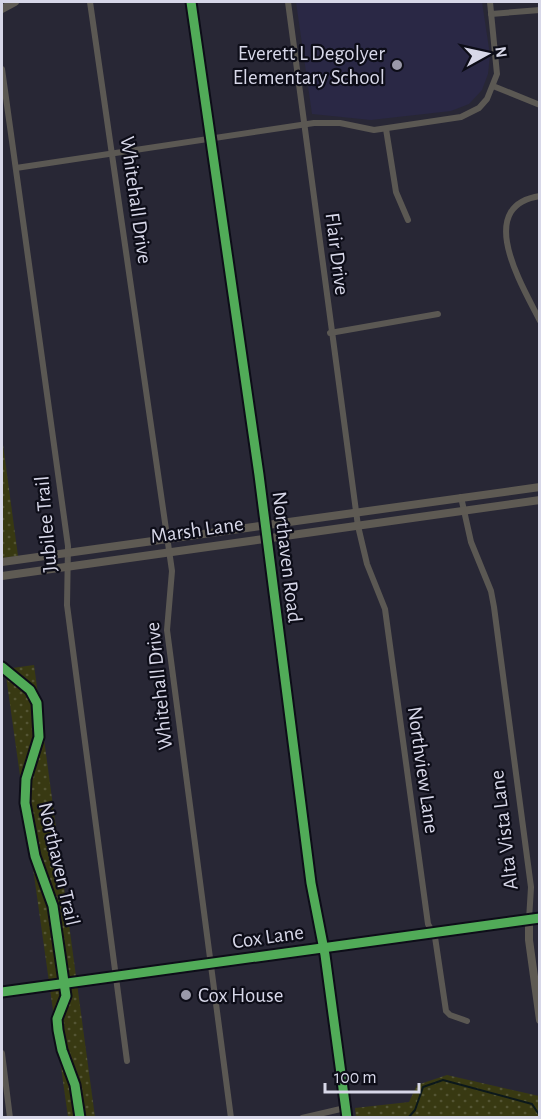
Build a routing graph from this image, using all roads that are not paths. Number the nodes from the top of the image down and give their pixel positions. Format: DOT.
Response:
graph roads {
  1 [pos="15,2"];
  2 [pos="90,2"];
  3 [pos="191,2"];
  4 [pos="288,2"];
  5 [pos="490,2"];
  6 [pos="2,9"];
  7 [pos="540,10"];
  8 [pos="491,14"];
  9 [pos="2,69"];
  10 [pos="493,86"];
  11 [pos="540,105"];
  12 [pos="304,124"];
  13 [pos="386,129"];
  14 [pos="212,139"];
  15 [pos="113,153"];
  16 [pos="15,168"];
  17 [pos="540,196"];
  18 [pos="408,220"];
  19 [pos="438,314"];
  20 [pos="540,321"];
  21 [pos="330,333"];
  22 [pos="540,487"];
  23 [pos="461,497"];
  24 [pos="540,500"];
  25 [pos="464,510"];
  26 [pos="356,511"];
  27 [pos="265,524"];
  28 [pos="358,526"];
  29 [pos="167,538"];
  30 [pos="267,538"];
  31 [pos="69,552"];
  32 [pos="169,552"];
  33 [pos="2,562"];
  34 [pos="69,566"];
  35 [pos="2,576"];
  36 [pos="540,918"];
  37 [pos="529,920"];
  38 [pos="432,933"];
  39 [pos="324,947"];
  40 [pos="211,963"];
  41 [pos="116,976"];
  42 [pos="2,992"];
  43 [pos="540,1020"];
  44 [pos="467,1021"];
  45 [pos="2,1053"];
  46 [pos="127,1061"];
  47 [pos="345,1108"];
  48 [pos="10,1118"];
  49 [pos="231,1118"];
  50 [pos="302,1118"];
  51 [pos="347,1118"];
  1 -- 6 [label="street"];
  2 -- 15 [label="street, Whitehall Drive"];
  3 -- 14 [label="street, Northaven Road"];
  4 -- 12 [label="street, Flair Drive"];
  5 -- 8 [label="street"];
  7 -- 8 [label="street"];
  8 -- 10 [label="street"];
  9 -- 16 [label="street, Jubilee Trail"];
  10 -- 11 [label="street"];
  10 -- 13 [label="street"];
  12 -- 13 [label="street"];
  12 -- 14 [label="street"];
  12 -- 21 [label="street, Flair Drive"];
  13 -- 18 [label="street"];
  14 -- 15 [label="street"];
  14 -- 27 [label="street, Northaven Road"];
  15 -- 16 [label="street"];
  15 -- 29 [label="street, Whitehall Drive"];
  16 -- 31 [label="street, Jubilee Trail"];
  17 -- 20 [label="street"];
  19 -- 21 [label="street"];
  21 -- 26 [label="street, Flair Drive"];
  22 -- 23 [label="street, Marsh Lane"];
  23 -- 25 [label="street, Alta Vista Lane"];
  23 -- 26 [label="street, Marsh Lane"];
  24 -- 25 [label="street, Marsh Lane"];
  25 -- 28 [label="street, Marsh Lane"];
  25 -- 37 [label="street, Alta Vista Lane"];
  26 -- 27 [label="street, Marsh Lane"];
  26 -- 28 [label="street, Northview Lane"];
  27 -- 29 [label="street, Marsh Lane"];
  27 -- 30 [label="street, Northaven Road"];
  28 -- 30 [label="street, Marsh Lane"];
  28 -- 38 [label="street, Northview Lane"];
  29 -- 31 [label="street, Marsh Lane"];
  29 -- 32 [label="street, Whitehall Drive"];
  30 -- 32 [label="street, Marsh Lane"];
  30 -- 39 [label="street, Northaven Road"];
  31 -- 33 [label="street, Marsh Lane"];
  31 -- 34 [label="street, Jubilee Trail"];
  32 -- 34 [label="street, Marsh Lane"];
  32 -- 40 [label="street, Whitehall Drive"];
  34 -- 35 [label="street, Marsh Lane"];
  34 -- 41 [label="street, Jubilee Trail"];
  36 -- 37 [label="street, Cox Lane"];
  37 -- 38 [label="street, Cox Lane"];
  37 -- 43 [label="street, Alta Vista Lane"];
  38 -- 39 [label="street, Cox Lane"];
  38 -- 44 [label="street, Northview Lane"];
  39 -- 40 [label="street, Cox Lane"];
  39 -- 47 [label="street, Northaven Road"];
  40 -- 41 [label="street, Cox Lane"];
  40 -- 49 [label="street, Whitehall Drive"];
  41 -- 42 [label="street, Cox Lane"];
  41 -- 46 [label="street, Jubilee Trail"];
  45 -- 48 [label="street"];
  47 -- 50 [label="street"];
  47 -- 51 [label="street, Northaven Road"];
}
